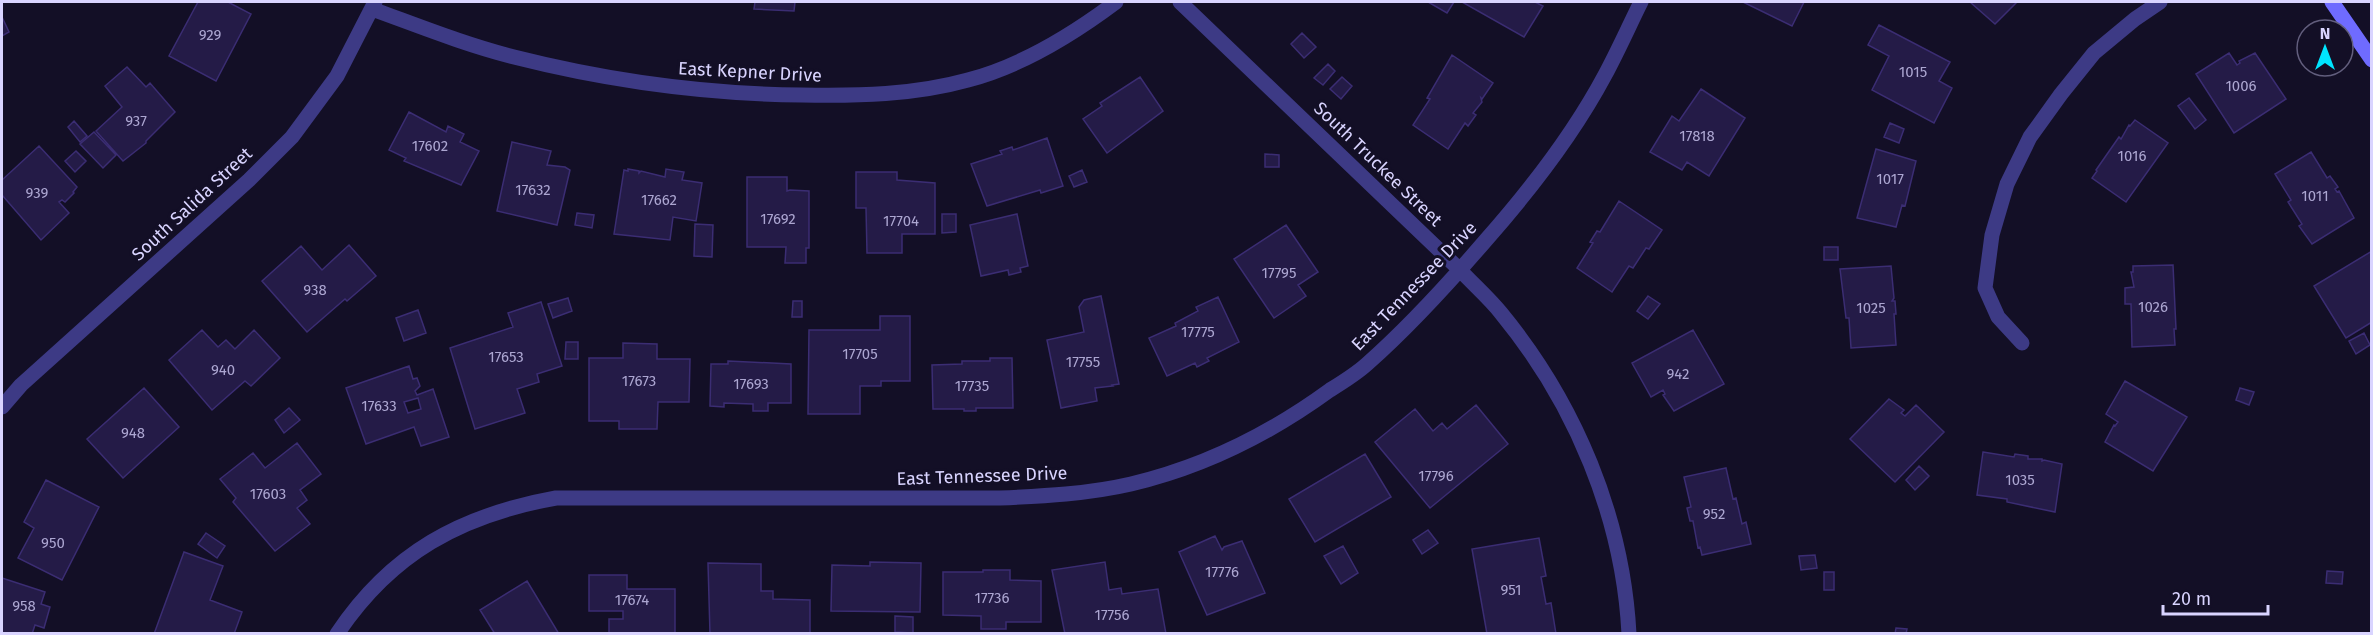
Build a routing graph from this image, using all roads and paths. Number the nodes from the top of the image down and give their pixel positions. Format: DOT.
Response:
graph roads {
  1 [pos="1116,2"];
  2 [pos="1180,2"];
  3 [pos="1641,2"];
  4 [pos="2160,2"];
  5 [pos="2332,2"];
  6 [pos="374,5"];
  7 [pos="2372,60"];
  8 [pos="1460,270"];
  9 [pos="2022,343"];
  10 [pos="2,407"];
  11 [pos="337,633"];
  12 [pos="1629,633"];
  1 -- 6 [label="street, East Kepner Drive"];
  2 -- 8 [label="street, South Truckee Street"];
  3 -- 8 [label="street, East Tennessee Drive"];
  4 -- 9 [label="street"];
  5 -- 7 [label="street"];
  6 -- 10 [label="street, South Salida Street"];
  8 -- 11 [label="street, East Tennessee Drive"];
  8 -- 12 [label="street, South Truckee Street"];
}
